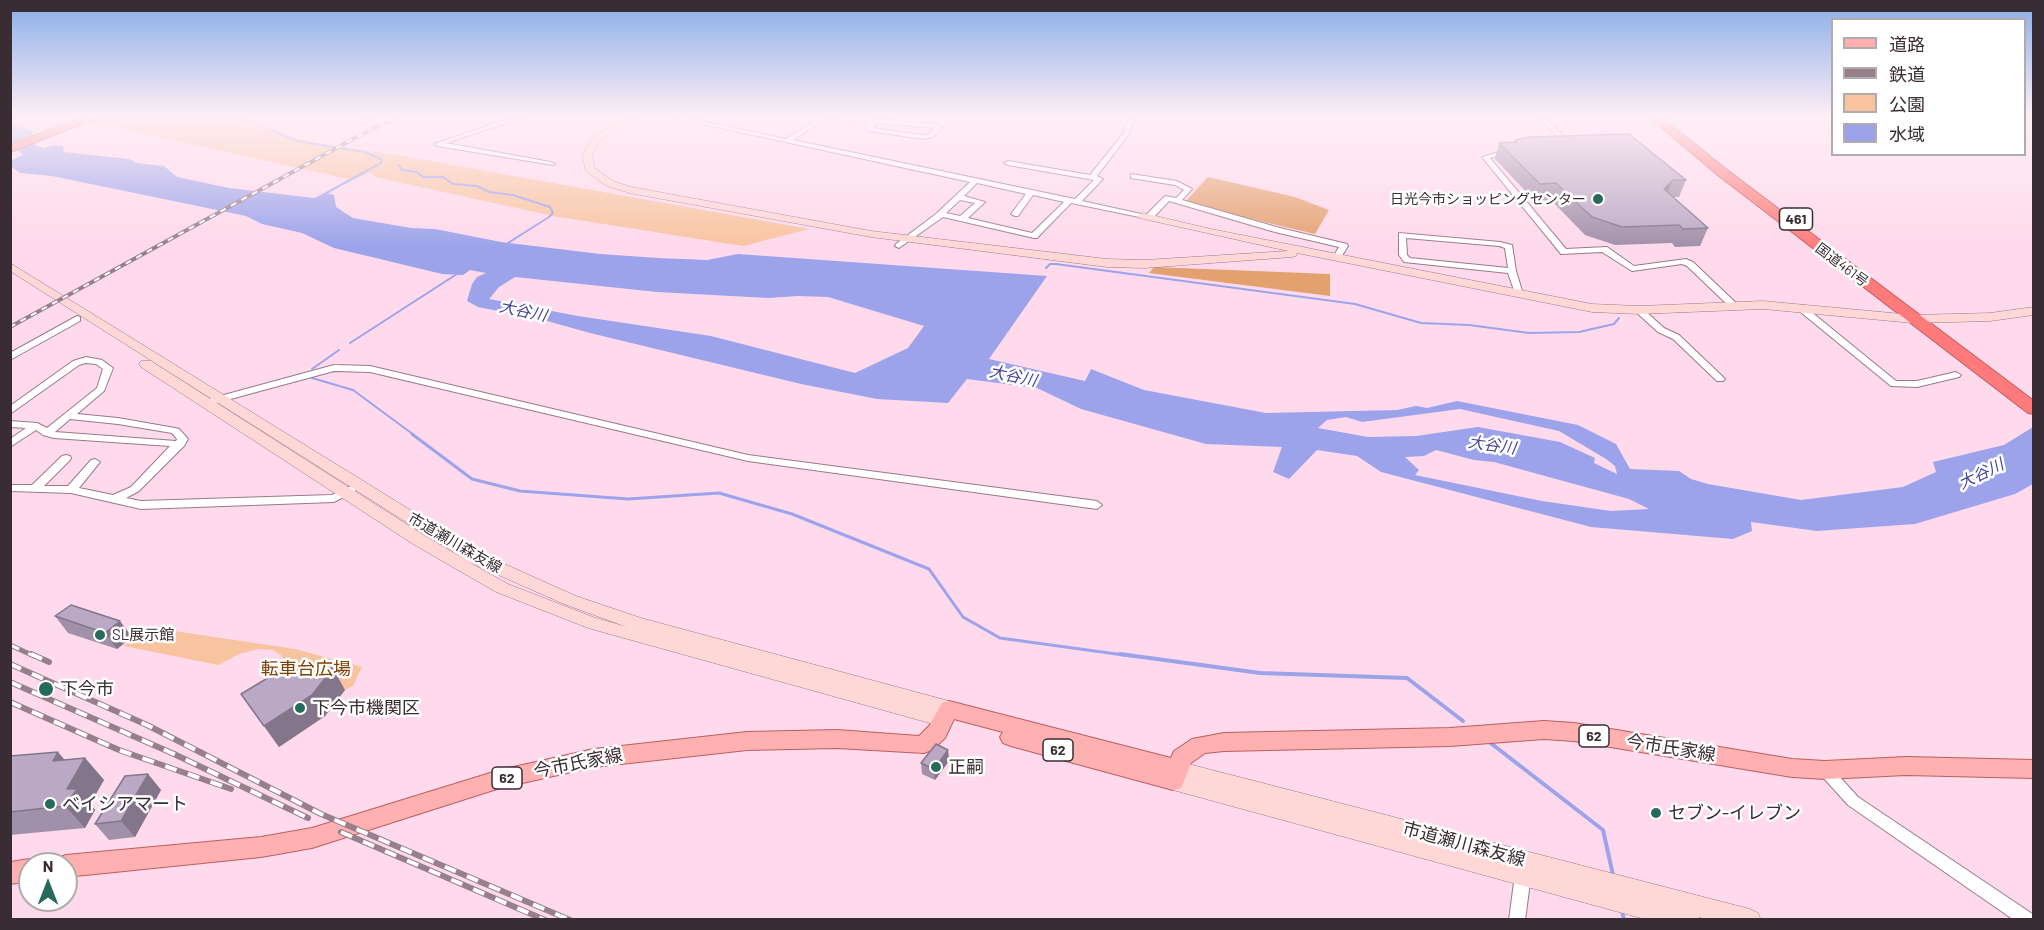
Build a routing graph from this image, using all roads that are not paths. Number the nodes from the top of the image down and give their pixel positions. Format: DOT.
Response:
graph roads {
  1 [pos="530,160"];
  2 [pos="588,160"];
  3 [pos="878,160"];
  4 [pos="1105,160"];
  5 [pos="1488,160"];
  6 [pos="1712,160"];
  7 [pos="1719,160"];
  8 [pos="1008,163"];
  9 [pos="550,164"];
  10 [pos="1134,176"];
  11 [pos="1092,177"];
  12 [pos="975,181"];
  13 [pos="1031,192"];
  14 [pos="959,197"];
  15 [pos="1073,201"];
  16 [pos="1177,201"];
  17 [pos="941,214"];
  18 [pos="1015,214"];
  19 [pos="1146,217"];
  20 [pos="963,218"];
  21 [pos="904,242"];
  22 [pos="1316,253"];
  23 [pos="1337,257"];
  24 [pos="10,266"];
  25 [pos="1512,271"];
  26 [pos="10,277"];
  27 [pos="1519,294"];
  28 [pos="1734,306"];
  29 [pos="1801,308"];
  30 [pos="1639,310"];
  31 [pos="2034,311"];
  32 [pos="77,319"];
  33 [pos="1922,319"];
  34 [pos="10,357"];
  35 [pos="1956,375"];
  36 [pos="1720,379"];
  37 [pos="2006,383"];
  38 [pos="2034,399"];
  39 [pos="212,401"];
  40 [pos="2034,409"];
  41 [pos="10,411"];
  42 [pos="68,417"];
  43 [pos="10,424"];
  44 [pos="37,426"];
  45 [pos="47,433"];
  46 [pos="10,444"];
  47 [pos="180,444"];
  48 [pos="66,458"];
  49 [pos="95,462"];
  50 [pos="36,487"];
  51 [pos="10,488"];
  52 [pos="352,489"];
  53 [pos="71,490"];
  54 [pos="113,500"];
  55 [pos="1097,505"];
  56 [pos="946,714"];
  57 [pos="2034,769"];
  58 [pos="1825,770"];
  59 [pos="1175,775"];
  60 [pos="78,865"];
  61 [pos="1523,875"];
  62 [pos="1517,920"];
  63 [pos="1689,920"];
  64 [pos="1750,920"];
  65 [pos="2028,920"];
  1 -- 9 [label="street"];
  2 -- 21 [label="street"];
  3 -- 12 [label="street"];
  4 -- 11 [label="street"];
  5 -- 28 [label="street"];
  6 -- 33 [label="highway, 国道461号 / 461"];
  7 -- 33 [label="highway, 国道461号 / 461"];
  8 -- 11 [label="street"];
  10 -- 16 [label="street"];
  11 -- 15 [label="street"];
  12 -- 13 [label="street"];
  12 -- 14 [label="street"];
  13 -- 15 [label="street"];
  13 -- 18 [label="street"];
  14 -- 17 [label="street"];
  14 -- 20 [label="street"];
  15 -- 19 [label="street"];
  15 -- 20 [label="street"];
  16 -- 19 [label="street"];
  16 -- 23 [label="street"];
  17 -- 20 [label="street"];
  17 -- 21 [label="street"];
  19 -- 22 [label="street"];
  21 -- 22 [label="street"];
  22 -- 23 [label="street"];
  23 -- 27 [label="street"];
  24 -- 39 [label="street, 市道瀬川森友線"];
  25 -- 25 [label="street"];
  25 -- 27 [label="street"];
  26 -- 32 [label="street, 市道瀬川森友線"];
  27 -- 30 [label="street"];
  28 -- 29 [label="street"];
  28 -- 30 [label="street"];
  29 -- 33 [label="street"];
  29 -- 35 [label="street"];
  30 -- 36 [label="street"];
  31 -- 33 [label="street"];
  32 -- 34 [label="street"];
  32 -- 39 [label="street, 市道瀬川森友線"];
  33 -- 37 [label="highway, 国道461号 / 461"];
  37 -- 38 [label="highway, 国道461号 / 461"];
  37 -- 40 [label="highway, 国道461号 / 461"];
  39 -- 52 [label="street, 市道瀬川森友線"];
  39 -- 55 [label="street"];
  41 -- 42 [label="street"];
  42 -- 45 [label="street"];
  42 -- 47 [label="street"];
  43 -- 44 [label="street"];
  44 -- 45 [label="street"];
  44 -- 46 [label="street"];
  45 -- 47 [label="street"];
  47 -- 54 [label="street"];
  48 -- 50 [label="street"];
  49 -- 53 [label="street"];
  50 -- 51 [label="street"];
  50 -- 53 [label="street"];
  52 -- 54 [label="street"];
  52 -- 56 [label="street, 市道瀬川森友線"];
  53 -- 54 [label="street"];
  56 -- 59 [label="main road, 62"];
  56 -- 60 [label="main road, 今市氏家線 / 62"];
  57 -- 58 [label="main road, 今市氏家線 / 62"];
  58 -- 59 [label="main road, 今市氏家線 / 62"];
  58 -- 65 [label="street"];
  59 -- 61 [label="street, 市道瀬川森友線"];
  59 -- 64 [label="street, 市道瀬川森友線"];
  61 -- 62 [label="street"];
  61 -- 63 [label="street, 市道瀬川森友線"];
}
